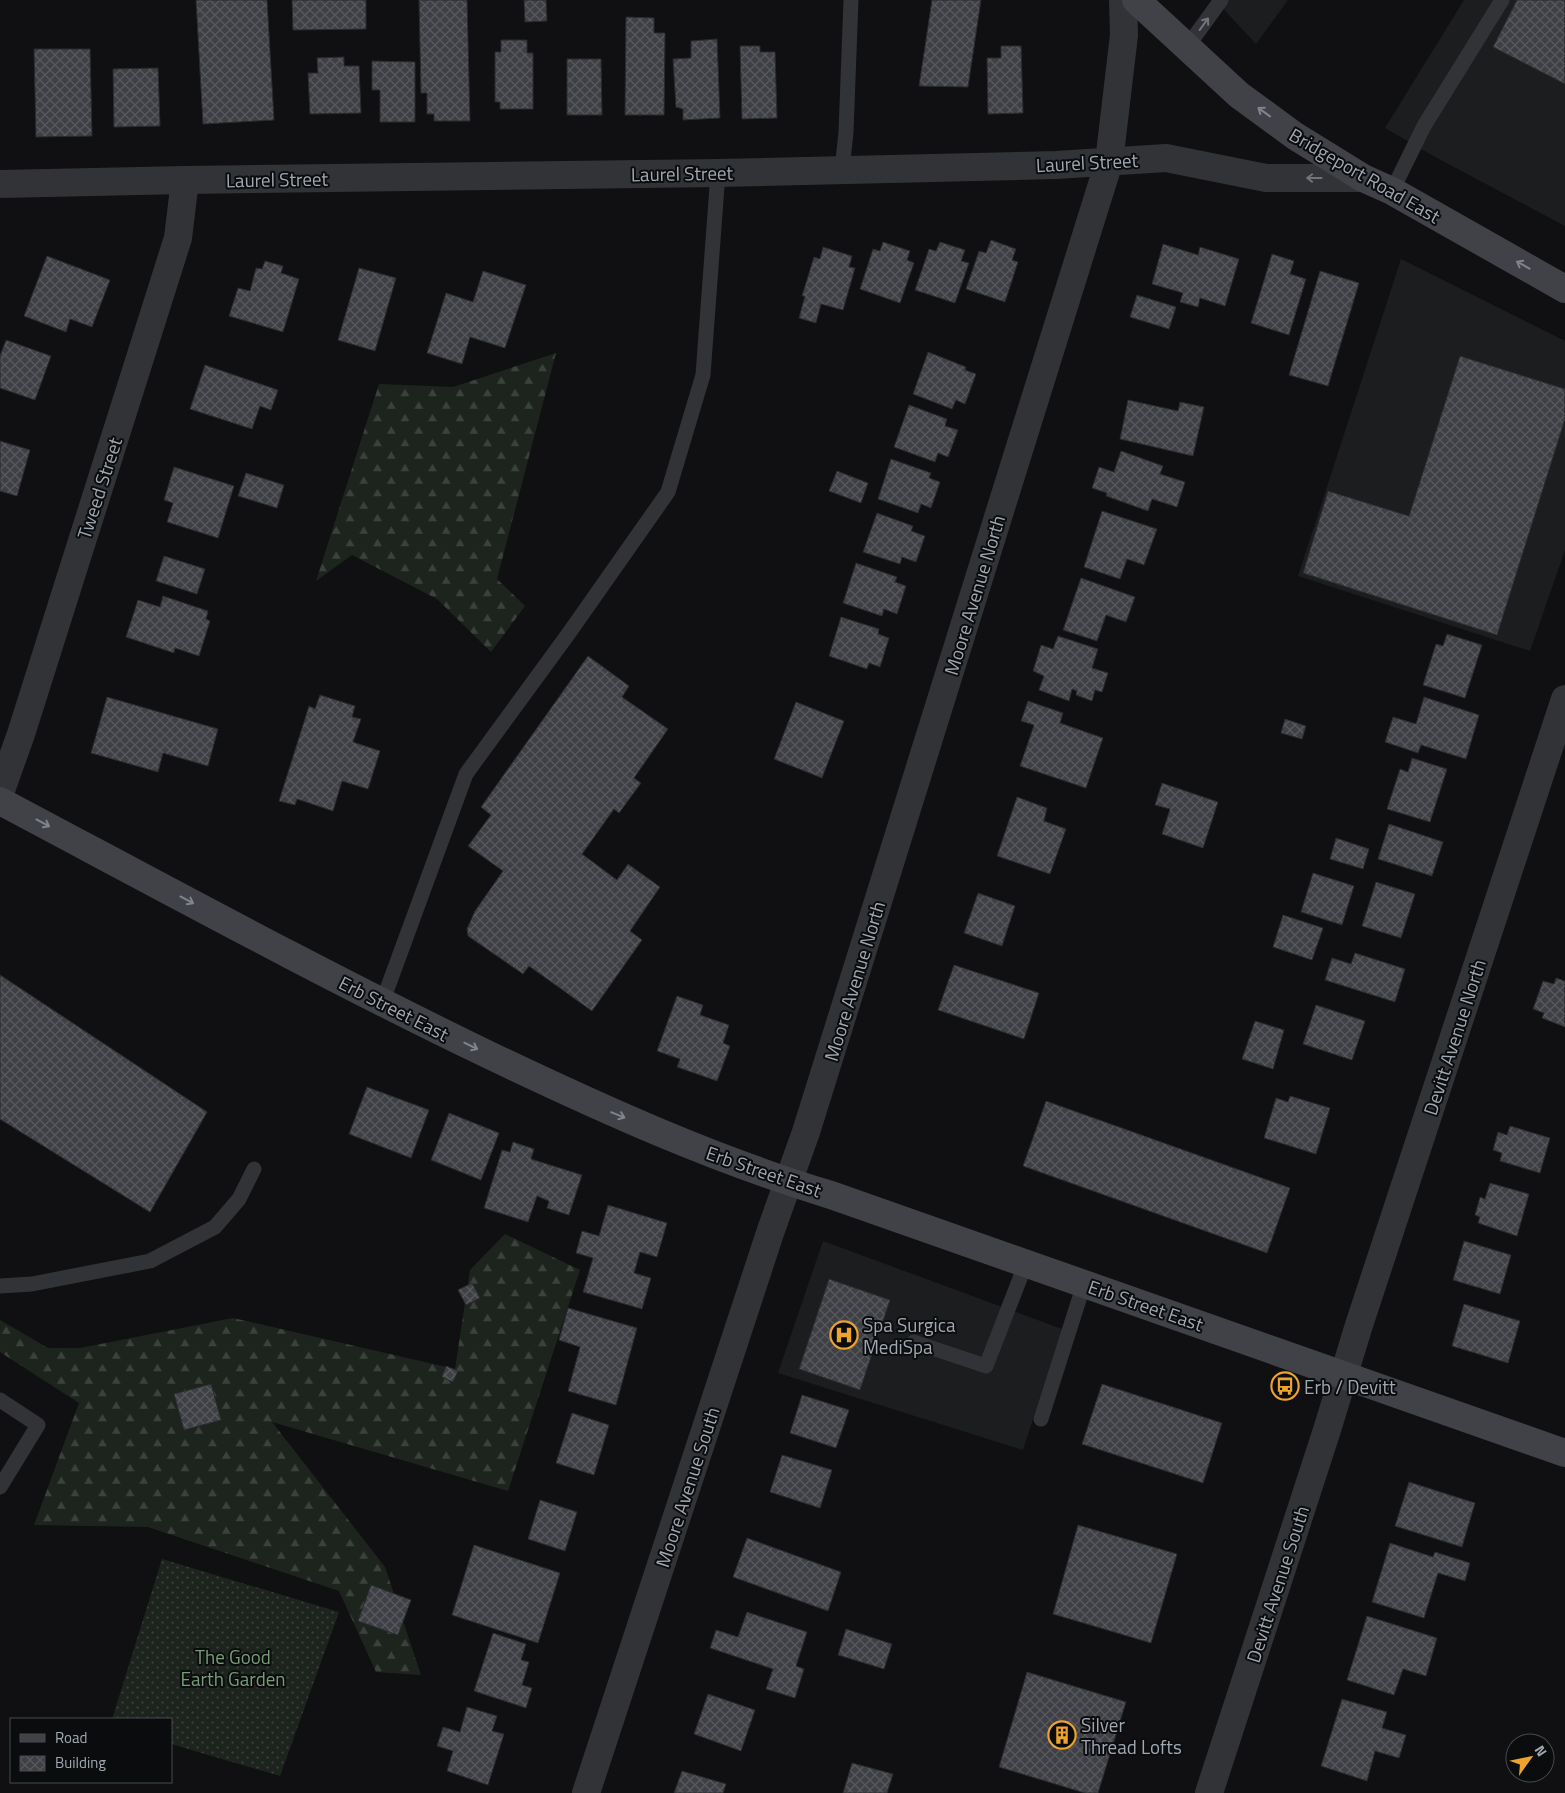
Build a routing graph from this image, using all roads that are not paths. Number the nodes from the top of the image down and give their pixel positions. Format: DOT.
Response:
graph roads {
  1 [pos="851,0"];
  2 [pos="1123,0"];
  3 [pos="1136,0"];
  4 [pos="1221,0"];
  5 [pos="1502,0"];
  6 [pos="1187,47"];
  7 [pos="1110,162"];
  8 [pos="842,170"];
  9 [pos="718,173"];
  10 [pos="1363,178"];
  11 [pos="185,180"];
  12 [pos="0,184"];
  13 [pos="1392,191"];
  14 [pos="1565,289"];
  15 [pos="1565,699"];
  16 [pos="0,793"];
  17 [pos="0,801"];
  18 [pos="382,1003"];
  19 [pos="254,1170"];
  20 [pos="787,1182"];
  21 [pos="1026,1263"];
  22 [pos="1084,1284"];
  23 [pos="0,1286"];
  24 [pos="914,1342"];
  25 [pos="1344,1375"];
  26 [pos="0,1400"];
  27 [pos="1041,1419"];
  28 [pos="1565,1453"];
  29 [pos="0,1487"];
  30 [pos="586,1793"];
  31 [pos="1209,1793"];
  1 -- 8 [label="lane"];
  2 -- 7 [label="street, Moore Avenue North"];
  3 -- 6 [label="main road, Bridgeport Road East"];
  6 -- 4 [label="lane, one-way"];
  5 -- 13 [label="lane"];
  10 -- 6 [label="main road, Bridgeport Road East, one-way"];
  7 -- 8 [label="street, Laurel Street"];
  10 -- 7 [label="street, Laurel Street, one-way"];
  7 -- 20 [label="street, Moore Avenue North"];
  8 -- 9 [label="street, Laurel Street"];
  9 -- 11 [label="street, Laurel Street"];
  9 -- 18 [label="lane"];
  10 -- 13 [label="main road, Bridgeport Road East"];
  11 -- 12 [label="street, Laurel Street"];
  11 -- 16 [label="street, Tweed Street"];
  14 -- 13 [label="main road, Bridgeport Road East, one-way"];
  15 -- 25 [label="street, Devitt Avenue North"];
  17 -- 18 [label="main road, Erb Street East, one-way"];
  18 -- 20 [label="main road, Erb Street East, one-way"];
  19 -- 23 [label="lane"];
  20 -- 21 [label="main road, Erb Street East"];
  20 -- 30 [label="street, Moore Avenue South"];
  21 -- 22 [label="main road, Erb Street East"];
  21 -- 24 [label="lane"];
  22 -- 25 [label="main road, Erb Street East"];
  22 -- 27 [label="lane"];
  25 -- 28 [label="main road, Erb Street East"];
  25 -- 31 [label="street, Devitt Avenue South"];
  26 -- 29 [label="lane"];
}
